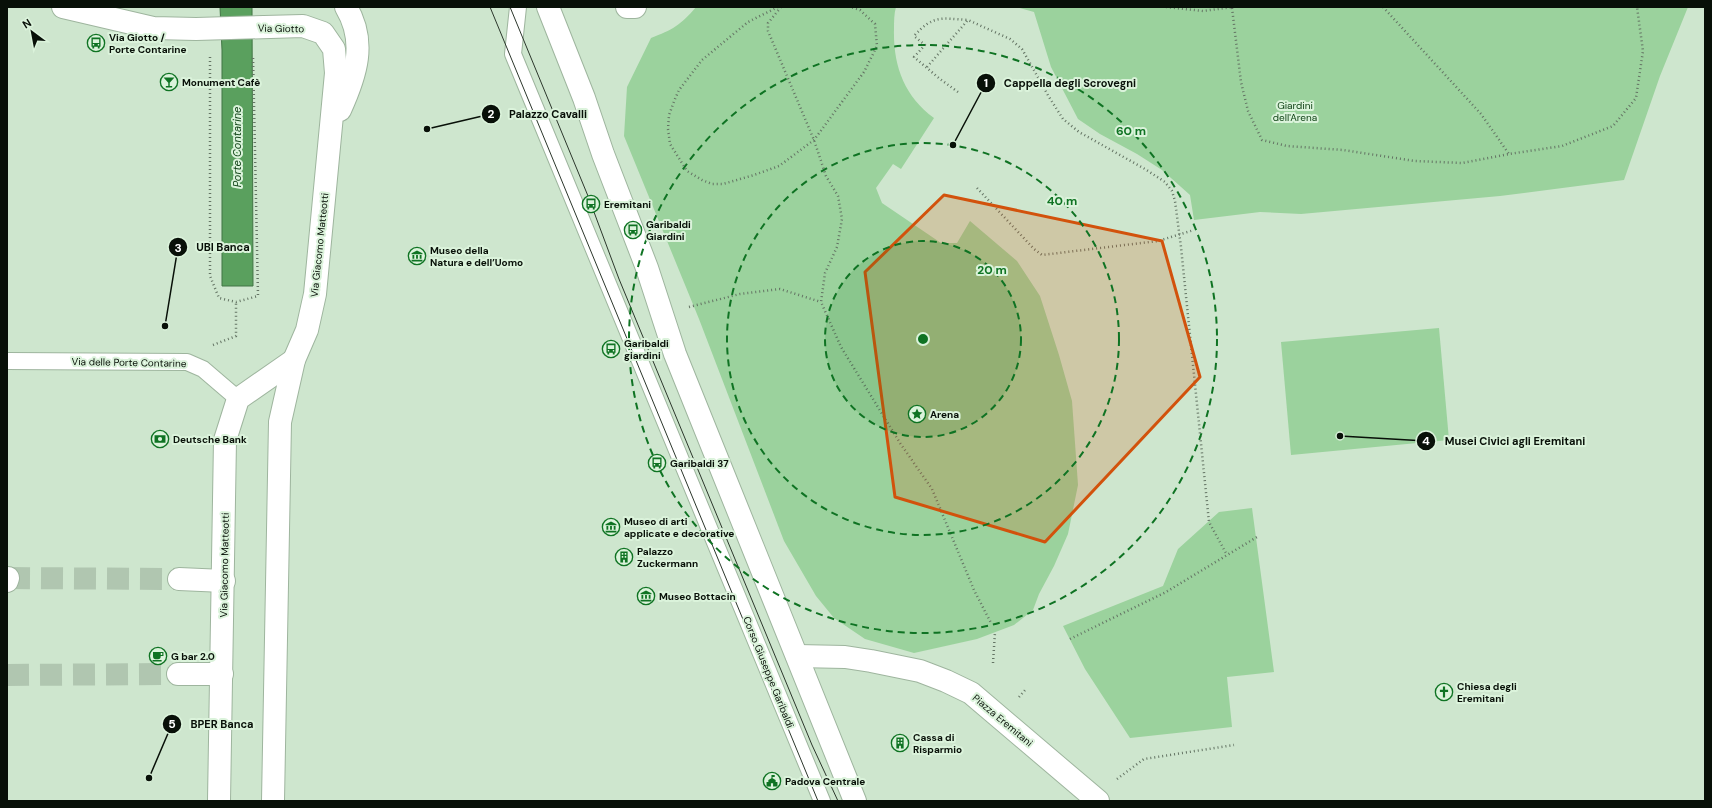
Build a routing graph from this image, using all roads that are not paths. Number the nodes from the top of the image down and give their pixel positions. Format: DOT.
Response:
graph roads {
  1 [pos="63,7"];
  2 [pos="346,7"];
  3 [pos="518,7"];
  4 [pos="548,7"];
  5 [pos="627,7"];
  6 [pos="635,7"];
  7 [pos="331,127"];
  8 [pos="294,360"];
  9 [pos="7,361"];
  10 [pos="238,399"];
  11 [pos="179,579"];
  12 [pos="224,581"];
  13 [pos="797,656"];
  14 [pos="178,674"];
  15 [pos="222,674"];
  16 [pos="1089,798"];
  17 [pos="219,801"];
  18 [pos="273,801"];
  19 [pos="822,801"];
  20 [pos="855,801"];
  1 -- 7 [label="street, Via Giotto"];
  2 -- 7 [label="street"];
  3 -- 19 [label="lane, Corso Giuseppe Garibaldi"];
  4 -- 13 [label="street"];
  5 -- 6 [label="street"];
  7 -- 8 [label="street, Via Giacomo Matteotti"];
  8 -- 10 [label="street"];
  8 -- 18 [label="street, Via Giacomo Matteotti"];
  9 -- 10 [label="lane, Via delle Porte Contarine"];
  10 -- 12 [label="street, Via Giacomo Matteotti"];
  11 -- 12 [label="street"];
  12 -- 15 [label="street, Via Giacomo Matteotti"];
  13 -- 16 [label="street, Piazza Eremitani"];
  13 -- 20 [label="street"];
  14 -- 15 [label="street"];
  15 -- 17 [label="street, Via Giacomo Matteotti"];
}
